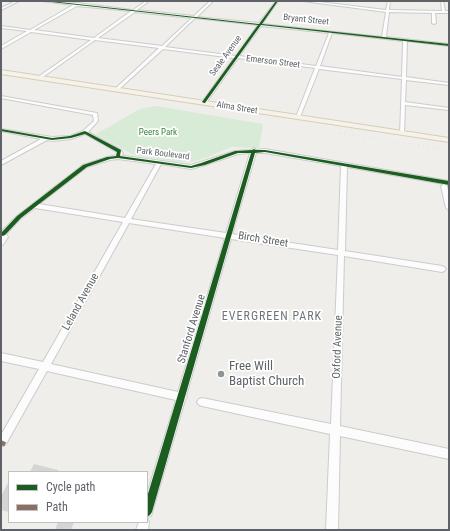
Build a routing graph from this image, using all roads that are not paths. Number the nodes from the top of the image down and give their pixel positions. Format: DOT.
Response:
graph roads {
  1 [pos="18,1"];
  2 [pos="43,1"];
  3 [pos="83,1"];
  4 [pos="148,1"];
  5 [pos="212,1"];
  6 [pos="277,1"];
  7 [pos="304,1"];
  8 [pos="389,1"];
  9 [pos="442,1"];
  10 [pos="76,5"];
  11 [pos="1,9"];
  12 [pos="134,11"];
  13 [pos="388,11"];
  14 [pos="432,12"];
  15 [pos="444,12"];
  16 [pos="449,12"];
  17 [pos="195,17"];
  18 [pos="434,23"];
  19 [pos="260,24"];
  20 [pos="1,28"];
  21 [pos="30,31"];
  22 [pos="331,32"];
  23 [pos="384,38"];
  24 [pos="93,39"];
  25 [pos="405,40"];
  26 [pos="449,45"];
  27 [pos="1,48"];
  28 [pos="162,48"];
  29 [pos="236,57"];
  30 [pos="317,67"];
  31 [pos="1,72"];
  32 [pos="39,78"];
  33 [pos="405,78"];
  34 [pos="449,84"];
  35 [pos="117,90"];
  36 [pos="1,98"];
  37 [pos="204,102"];
  38 [pos="404,103"];
  39 [pos="449,109"];
  40 [pos="298,117"];
  41 [pos="1,130"];
  42 [pos="85,132"];
  43 [pos="402,133"];
  44 [pos="46,138"];
  45 [pos="449,140"];
  46 [pos="254,150"];
  47 [pos="120,154"];
  48 [pos="1,163"];
  49 [pos="159,163"];
  50 [pos="344,165"];
  51 [pos="446,184"];
  52 [pos="36,206"];
  53 [pos="449,208"];
  54 [pos="127,219"];
  55 [pos="2,233"];
  56 [pos="230,235"];
  57 [pos="1,243"];
  58 [pos="341,252"];
  59 [pos="442,269"];
  60 [pos="1,357"];
  61 [pos="45,366"];
  62 [pos="182,398"];
  63 [pos="202,402"];
  64 [pos="335,430"];
  65 [pos="3,441"];
  66 [pos="449,454"];
  67 [pos="148,509"];
  68 [pos="332,530"];
  1 -- 11 [label="street"];
  2 -- 10 [label="street, Bryant Street"];
  3 -- 10 [label="street"];
  4 -- 12 [label="street"];
  5 -- 17 [label="street"];
  6 -- 19 [label="street, Seale Avenue"];
  7 -- 13 [label="street"];
  8 -- 13 [label="street"];
  9 -- 15 [label="street"];
  10 -- 12 [label="street, Bryant Street"];
  10 -- 21 [label="street"];
  12 -- 17 [label="street, Bryant Street"];
  12 -- 24 [label="street"];
  13 -- 14 [label="street"];
  13 -- 23 [label="street"];
  14 -- 15 [label="street"];
  14 -- 18 [label="street"];
  15 -- 16 [label="street"];
  17 -- 19 [label="street, Bryant Street"];
  17 -- 28 [label="street"];
  19 -- 22 [label="street, Bryant Street"];
  19 -- 29 [label="street, Seale Avenue"];
  20 -- 21 [label="street, Emerson Street"];
  21 -- 24 [label="street, Emerson Street"];
  21 -- 27 [label="street"];
  22 -- 23 [label="street, Bryant Street"];
  22 -- 30 [label="street"];
  23 -- 25 [label="street, Bryant Street"];
  24 -- 28 [label="street, Emerson Street"];
  24 -- 32 [label="street"];
  25 -- 26 [label="street, Bryant Street"];
  25 -- 33 [label="street"];
  28 -- 29 [label="street, Emerson Street"];
  28 -- 35 [label="street"];
  29 -- 30 [label="street, Emerson Street"];
  29 -- 37 [label="street, Seale Avenue"];
  30 -- 33 [label="street, Emerson Street"];
  30 -- 40 [label="street"];
  31 -- 32 [label="main road, Alma Street"];
  32 -- 35 [label="main road, Alma Street"];
  33 -- 34 [label="street, Emerson Street"];
  33 -- 38 [label="street"];
  35 -- 37 [label="main road, Alma Street"];
  36 -- 42 [label="street"];
  37 -- 40 [label="main road, Alma Street"];
  38 -- 39 [label="street"];
  38 -- 43 [label="street"];
  40 -- 43 [label="main road, Alma Street"];
  41 -- 44 [label="street"];
  42 -- 44 [label="street"];
  42 -- 47 [label="street"];
  43 -- 45 [label="main road, Alma Street"];
  44 -- 48 [label="street"];
  46 -- 49 [label="street, Park Boulevard"];
  46 -- 50 [label="street, Park Boulevard"];
  46 -- 56 [label="street, Stanford Avenue"];
  49 -- 52 [label="street, Park Boulevard"];
  49 -- 54 [label="street, Leland Avenue"];
  50 -- 51 [label="street, Park Boulevard"];
  50 -- 58 [label="street, Oxford Avenue"];
  51 -- 53 [label="street"];
  52 -- 54 [label="street, Birch Street"];
  52 -- 55 [label="street, Park Boulevard"];
  54 -- 56 [label="street, Birch Street"];
  54 -- 61 [label="street, Leland Avenue"];
  55 -- 57 [label="street, Park Boulevard"];
  56 -- 58 [label="street, Birch Street"];
  56 -- 62 [label="street, Stanford Avenue"];
  58 -- 59 [label="street, Birch Street"];
  58 -- 64 [label="street, Oxford Avenue"];
  60 -- 61 [label="street"];
  61 -- 62 [label="street"];
  61 -- 65 [label="street, Leland Avenue"];
  62 -- 67 [label="street, Stanford Avenue"];
  63 -- 64 [label="street"];
  64 -- 66 [label="street"];
  64 -- 68 [label="street, Oxford Avenue"];
}
